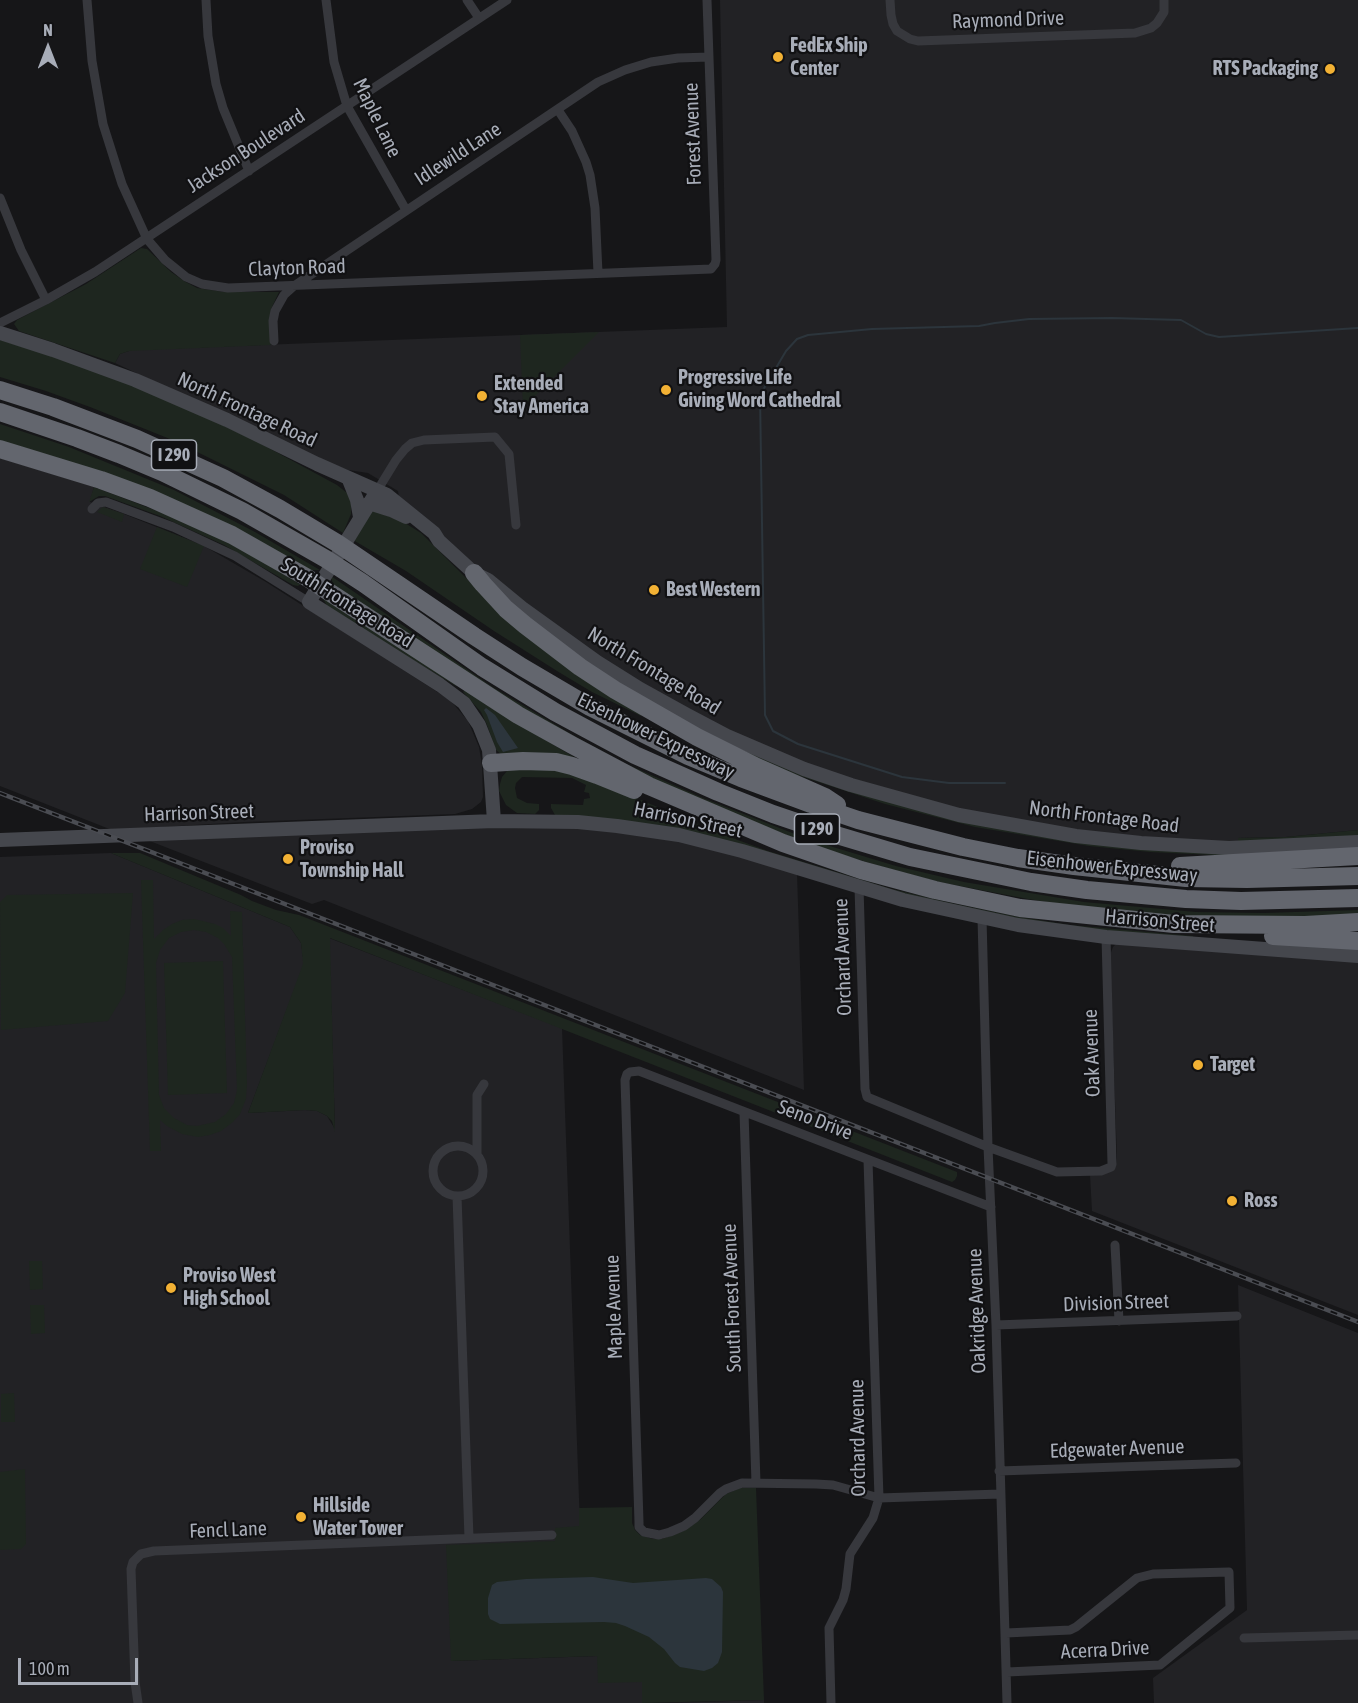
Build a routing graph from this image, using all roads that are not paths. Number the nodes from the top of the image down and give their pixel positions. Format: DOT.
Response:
graph roads {
  1 [pos="87,0"];
  2 [pos="206,0"];
  3 [pos="326,0"];
  4 [pos="467,0"];
  5 [pos="507,0"];
  6 [pos="707,0"];
  7 [pos="890,0"];
  8 [pos="1164,0"];
  9 [pos="479,18"];
  10 [pos="709,57"];
  11 [pos="347,106"];
  12 [pos="558,110"];
  13 [pos="249,171"];
  14 [pos="0,198"];
  15 [pos="406,210"];
  16 [pos="147,238"];
  17 [pos="713,267"];
  18 [pos="598,273"];
  19 [pos="294,286"];
  20 [pos="46,300"];
  21 [pos="0,322"];
  22 [pos="0,333"];
  23 [pos="274,341"];
  24 [pos="0,390"];
  25 [pos="0,412"];
  26 [pos="0,449"];
  27 [pos="349,480"];
  28 [pos="377,491"];
  29 [pos="369,503"];
  30 [pos="92,508"];
  31 [pos="360,517"];
  32 [pos="516,525"];
  33 [pos="439,541"];
  34 [pos="474,573"];
  35 [pos="309,602"];
  36 [pos="491,763"];
  37 [pos="858,820"];
  38 [pos="494,821"];
  39 [pos="0,840"];
  40 [pos="1358,842"];
  41 [pos="783,843"];
  42 [pos="1358,856"];
  43 [pos="1135,873"];
  44 [pos="1358,876"];
  45 [pos="858,887"];
  46 [pos="1358,898"];
  47 [pos="982,918"];
  48 [pos="1358,922"];
  49 [pos="1174,924"];
  50 [pos="1106,937"];
  51 [pos="1358,941"];
  52 [pos="1358,956"];
  53 [pos="627,1074"];
  54 [pos="484,1084"];
  55 [pos="744,1112"];
  56 [pos="988,1147"];
  57 [pos="477,1154"];
  58 [pos="867,1160"];
  59 [pos="457,1196"];
  60 [pos="991,1207"];
  61 [pos="1115,1245"];
  62 [pos="1237,1316"];
  63 [pos="1119,1322"];
  64 [pos="996,1325"];
  65 [pos="1236,1463"];
  66 [pos="999,1471"];
  67 [pos="756,1483"];
  68 [pos="1000,1494"];
  69 [pos="879,1498"];
  70 [pos="552,1534"];
  71 [pos="469,1538"];
  72 [pos="1006,1633"];
  73 [pos="1358,1635"];
  74 [pos="1244,1638"];
  75 [pos="1007,1672"];
  76 [pos="138,1703"];
  77 [pos="831,1703"];
  78 [pos="1007,1703"];
  1 -- 16 [label="street, Clayton Road"];
  2 -- 13 [label="street"];
  3 -- 11 [label="street, Maple Lane"];
  4 -- 9 [label="street"];
  5 -- 9 [label="street, Jackson Boulevard"];
  6 -- 10 [label="street, Forest Avenue"];
  7 -- 8 [label="street, Raymond Drive"];
  9 -- 11 [label="street, Jackson Boulevard"];
  10 -- 12 [label="street, Idlewild Lane"];
  10 -- 17 [label="street, Forest Avenue"];
  11 -- 13 [label="street, Jackson Boulevard"];
  11 -- 15 [label="street, Maple Lane"];
  12 -- 15 [label="street, Idlewild Lane"];
  12 -- 18 [label="street"];
  13 -- 16 [label="street, Jackson Boulevard"];
  14 -- 20 [label="street"];
  15 -- 19 [label="street, Idlewild Lane"];
  16 -- 19 [label="street, Clayton Road"];
  16 -- 20 [label="street, Jackson Boulevard"];
  17 -- 18 [label="street, Clayton Road"];
  18 -- 19 [label="street, Clayton Road"];
  19 -- 23 [label="street, Idlewild Lane"];
  20 -- 21 [label="street, Jackson Boulevard"];
  22 -- 27 [label="main road, North Frontage Road"];
  24 -- 37 [label="highway, Eisenhower Expressway / I 290"];
  25 -- 46 [label="highway, Eisenhower Expressway / I 290"];
  26 -- 41 [label="highway"];
  27 -- 28 [label="main road, North Frontage Road"];
  27 -- 31 [label="main road"];
  28 -- 29 [label="main road"];
  28 -- 32 [label="street"];
  28 -- 33 [label="main road, North Frontage Road"];
  29 -- 31 [label="main road"];
  29 -- 33 [label="main road"];
  30 -- 35 [label="street, South Frontage Road"];
  31 -- 35 [label="main road"];
  33 -- 34 [label="main road, North Frontage Road"];
  34 -- 37 [label="highway"];
  34 -- 40 [label="main road, North Frontage Road"];
  35 -- 36 [label="main road, South Frontage Road"];
  36 -- 38 [label="main road, South Frontage Road"];
  36 -- 41 [label="highway"];
  37 -- 43 [label="highway, Eisenhower Expressway / I 290"];
  38 -- 39 [label="main road, Harrison Street"];
  38 -- 45 [label="main road, Harrison Street"];
  41 -- 49 [label="highway"];
  42 -- 43 [label="highway"];
  43 -- 44 [label="highway, Eisenhower Expressway / I 290"];
  45 -- 47 [label="main road, Harrison Street"];
  45 -- 56 [label="street, Orchard Avenue"];
  47 -- 50 [label="main road, Harrison Street"];
  47 -- 56 [label="street, Oakridge Avenue"];
  48 -- 49 [label="highway"];
  49 -- 51 [label="highway"];
  50 -- 52 [label="main road, Harrison Street"];
  50 -- 56 [label="street, Oak Avenue"];
  53 -- 55 [label="street, Seno Drive"];
  53 -- 67 [label="street, Maple Avenue"];
  54 -- 57 [label="street"];
  55 -- 58 [label="street, Seno Drive"];
  55 -- 67 [label="street, South Forest Avenue"];
  56 -- 60 [label="street, Oakridge Avenue"];
  57 -- 59 [label="street"];
  57 -- 59 [label="street"];
  58 -- 60 [label="street, Seno Drive"];
  58 -- 69 [label="street, Orchard Avenue"];
  59 -- 71 [label="street"];
  60 -- 64 [label="street, Oakridge Avenue"];
  61 -- 63 [label="street"];
  62 -- 63 [label="street, Division Street"];
  63 -- 64 [label="street, Division Street"];
  64 -- 66 [label="street, Oakridge Avenue"];
  65 -- 66 [label="street, Edgewater Avenue"];
  66 -- 68 [label="street, Oakridge Avenue"];
  67 -- 69 [label="street"];
  68 -- 69 [label="street"];
  68 -- 72 [label="street, Oakridge Avenue"];
  69 -- 77 [label="street, Orchard Avenue"];
  70 -- 71 [label="street, Fencl Lane"];
  71 -- 76 [label="street, Fencl Lane"];
  72 -- 75 [label="street, Oakridge Avenue"];
  72 -- 75 [label="street, Acerra Drive"];
  73 -- 74 [label="street"];
  75 -- 78 [label="street, Oakridge Avenue"];
}
